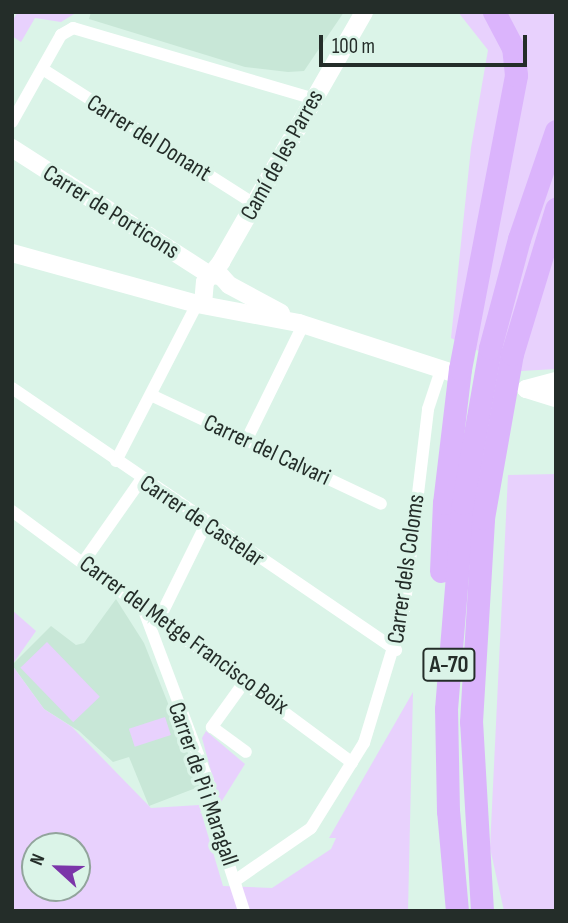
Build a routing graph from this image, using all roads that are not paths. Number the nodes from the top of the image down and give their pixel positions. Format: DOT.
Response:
graph roads {
  1 [pos="364,12"];
  2 [pos="494,12"];
  3 [pos="44,70"];
  4 [pos="314,99"];
  5 [pos="12,122"];
  6 [pos="556,131"];
  7 [pos="12,148"];
  8 [pos="254,204"];
  9 [pos="556,209"];
  10 [pos="12,253"];
  11 [pos="220,275"];
  12 [pos="207,304"];
  13 [pos="301,324"];
  14 [pos="501,351"];
  15 [pos="447,372"];
  16 [pos="556,382"];
  17 [pos="12,388"];
  18 [pos="153,396"];
  19 [pos="556,398"];
  20 [pos="476,421"];
  21 [pos="246,441"];
  22 [pos="116,461"];
  23 [pos="141,480"];
  24 [pos="381,504"];
  25 [pos="12,511"];
  26 [pos="206,523"];
  27 [pos="84,561"];
  28 [pos="143,608"];
  29 [pos="164,609"];
  30 [pos="396,650"];
  31 [pos="245,681"];
  32 [pos="247,752"];
  33 [pos="352,763"];
  34 [pos="236,880"];
  35 [pos="244,911"];
  36 [pos="457,911"];
  37 [pos="482,911"];
  1 -- 4 [label="street, Camí de les Parres"];
  2 -- 20 [label="highway"];
  3 -- 4 [label="street"];
  3 -- 5 [label="street"];
  3 -- 8 [label="street, Carrer del Donant"];
  4 -- 8 [label="street, Camí de les Parres"];
  6 -- 14 [label="highway, A-70"];
  7 -- 11 [label="street, Carrer de Porticons"];
  8 -- 11 [label="street, Camí de les Parres"];
  9 -- 14 [label="highway, A-70"];
  10 -- 12 [label="street"];
  11 -- 12 [label="street"];
  11 -- 12 [label="street"];
  11 -- 13 [label="street, Carrer de Porticons"];
  12 -- 13 [label="street"];
  12 -- 18 [label="street"];
  13 -- 15 [label="street"];
  13 -- 21 [label="street"];
  14 -- 20 [label="highway, A-70"];
  15 -- 30 [label="street, Carrer dels Coloms"];
  16 -- 19 [label="street"];
  17 -- 22 [label="street, Carrer de Castelar"];
  18 -- 21 [label="street, Carrer del Calvari"];
  18 -- 22 [label="street"];
  20 -- 36 [label="highway, A-70"];
  20 -- 37 [label="highway, A-70"];
  21 -- 24 [label="street, Carrer del Calvari"];
  22 -- 23 [label="street, Carrer de Castelar"];
  23 -- 26 [label="street, Carrer de Castelar"];
  23 -- 27 [label="street"];
  25 -- 27 [label="street, Carrer del Metge Francisco Boix"];
  26 -- 29 [label="street"];
  26 -- 30 [label="street, Carrer de Castelar"];
  27 -- 28 [label="street, Carrer del Metge Francisco Boix"];
  28 -- 31 [label="street, Carrer del Metge Francisco Boix"];
  28 -- 34 [label="street, Carrer de Pi i Maragall"];
  30 -- 33 [label="street, Carrer dels Coloms"];
  31 -- 32 [label="street, Carrer de Pi i Maragall"];
  31 -- 33 [label="street, Carrer del Metge Francisco Boix"];
  33 -- 34 [label="street, Carrer dels Coloms"];
  34 -- 35 [label="street, Carrer de Pi i Maragall"];
}
